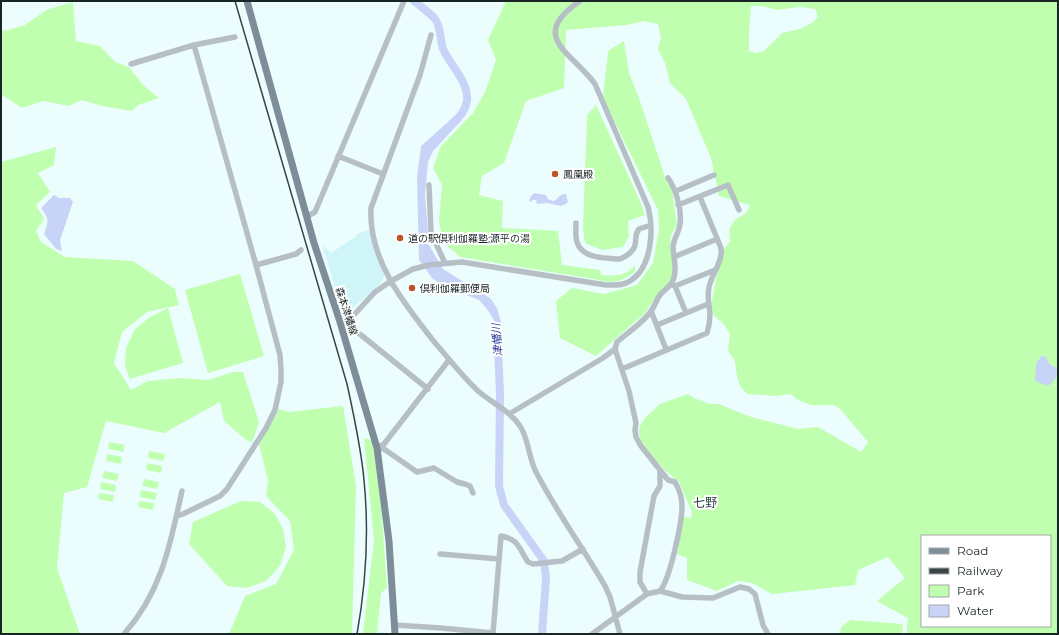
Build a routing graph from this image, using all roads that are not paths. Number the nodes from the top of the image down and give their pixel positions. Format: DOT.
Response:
graph roads {
  1 [pos="247,1"];
  2 [pos="404,1"];
  3 [pos="580,1"];
  4 [pos="431,35"];
  5 [pos="236,37"];
  6 [pos="194,45"];
  7 [pos="131,64"];
  8 [pos="338,156"];
  9 [pos="383,174"];
  10 [pos="714,175"];
  11 [pos="668,178"];
  12 [pos="429,185"];
  13 [pos="676,191"];
  14 [pos="700,197"];
  15 [pos="678,205"];
  16 [pos="739,210"];
  17 [pos="308,216"];
  18 [pos="576,223"];
  19 [pos="651,225"];
  20 [pos="717,239"];
  21 [pos="301,250"];
  22 [pos="674,257"];
  23 [pos="445,263"];
  24 [pos="256,265"];
  25 [pos="715,270"];
  26 [pos="391,281"];
  27 [pos="673,285"];
  28 [pos="708,304"];
  29 [pos="651,311"];
  30 [pos="686,313"];
  31 [pos="340,322"];
  32 [pos="657,325"];
  33 [pos="614,349"];
  34 [pos="666,349"];
  35 [pos="449,360"];
  36 [pos="622,369"];
  37 [pos="428,389"];
  38 [pos="509,414"];
  39 [pos="377,448"];
  40 [pos="660,470"];
  41 [pos="182,491"];
  42 [pos="473,494"];
  43 [pos="177,516"];
  44 [pos="583,549"];
  45 [pos="440,554"];
  46 [pos="499,559"];
  47 [pos="660,591"];
  48 [pos="647,594"];
  49 [pos="615,617"];
  50 [pos="394,624"];
  51 [pos="124,634"];
  52 [pos="395,634"];
  53 [pos="592,634"];
  54 [pos="620,634"];
  55 [pos="768,634"];
  1 -- 17 [label="main road, 森本津幡線"];
  2 -- 8 [label="street"];
  3 -- 19 [label="street"];
  4 -- 9 [label="street"];
  5 -- 6 [label="street"];
  6 -- 7 [label="street"];
  6 -- 24 [label="street"];
  8 -- 9 [label="street"];
  8 -- 17 [label="street"];
  9 -- 26 [label="street"];
  10 -- 13 [label="street"];
  11 -- 13 [label="street"];
  12 -- 23 [label="street"];
  13 -- 15 [label="street"];
  14 -- 15 [label="street"];
  14 -- 16 [label="street"];
  14 -- 20 [label="street"];
  15 -- 22 [label="street"];
  17 -- 31 [label="main road, 森本津幡線"];
  18 -- 19 [label="street"];
  19 -- 23 [label="street"];
  20 -- 22 [label="street"];
  20 -- 25 [label="street"];
  21 -- 24 [label="street"];
  22 -- 27 [label="street"];
  23 -- 26 [label="street"];
  24 -- 43 [label="street"];
  25 -- 27 [label="street"];
  25 -- 28 [label="street"];
  26 -- 31 [label="street"];
  26 -- 35 [label="street"];
  27 -- 29 [label="street"];
  27 -- 30 [label="street"];
  28 -- 30 [label="street"];
  28 -- 34 [label="street"];
  29 -- 32 [label="street"];
  29 -- 33 [label="street"];
  30 -- 32 [label="street"];
  31 -- 37 [label="street"];
  31 -- 39 [label="main road, 森本津幡線"];
  32 -- 34 [label="street"];
  33 -- 36 [label="street"];
  33 -- 38 [label="street"];
  34 -- 36 [label="street"];
  35 -- 37 [label="street"];
  35 -- 38 [label="street"];
  36 -- 40 [label="street"];
  37 -- 39 [label="street"];
  38 -- 44 [label="street"];
  39 -- 42 [label="street"];
  39 -- 50 [label="main road, 森本津幡線"];
  40 -- 47 [label="street"];
  40 -- 48 [label="street"];
  41 -- 43 [label="street"];
  43 -- 51 [label="street"];
  44 -- 46 [label="street"];
  44 -- 49 [label="street"];
  45 -- 46 [label="street"];
  46 -- 50 [label="street"];
  47 -- 48 [label="street"];
  47 -- 55 [label="street"];
  48 -- 49 [label="street"];
  49 -- 53 [label="street"];
  49 -- 54 [label="street"];
  50 -- 52 [label="main road, 森本津幡線"];
}
